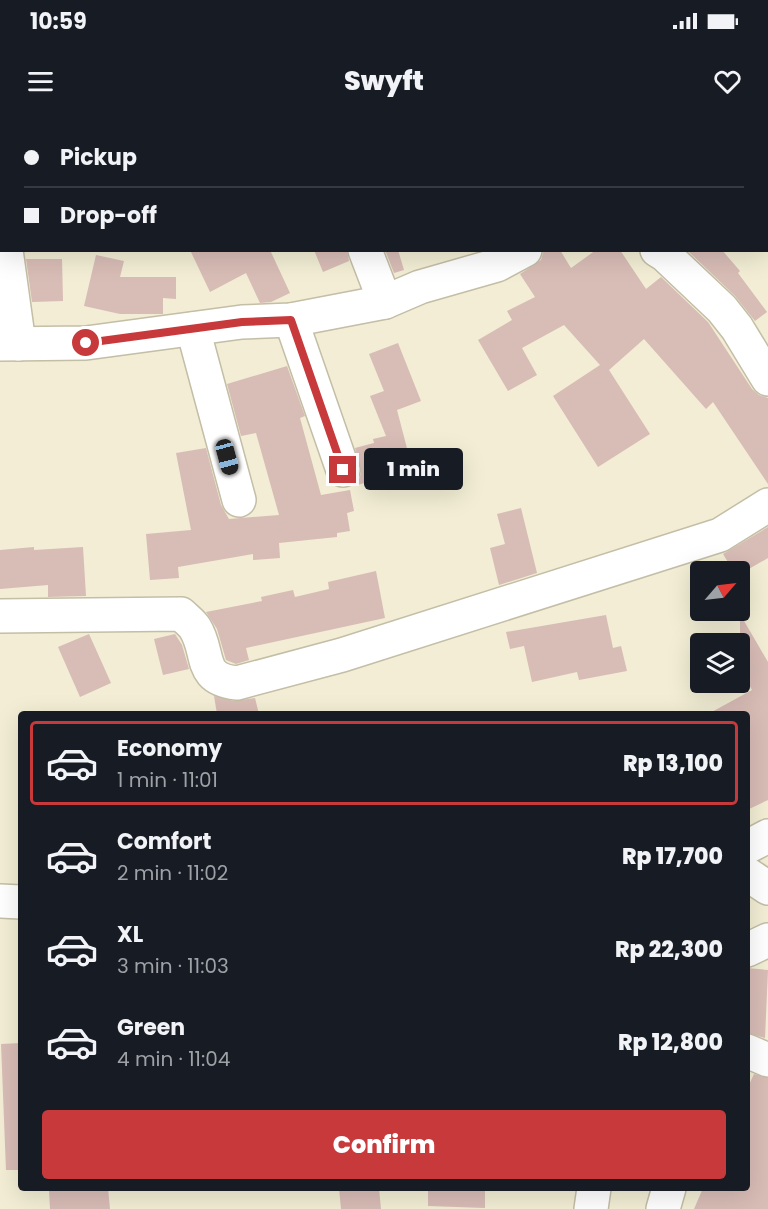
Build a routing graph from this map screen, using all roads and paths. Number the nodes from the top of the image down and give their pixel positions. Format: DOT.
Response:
graph roads {
  1 [pos="6,252"];
  2 [pos="366,252"];
  3 [pos="521,252"];
  4 [pos="659,252"];
  5 [pos="385,302"];
  6 [pos="291,320"];
  7 [pos="194,329"];
  8 [pos="9,344"];
  9 [pos="768,379"];
  10 [pos="343,470"];
  11 [pos="239,500"];
  12 [pos="768,505"];
  13 [pos="0,616"];
  14 [pos="768,836"];
  15 [pos="750,845"];
  16 [pos="750,875"];
  17 [pos="768,888"];
  18 [pos="0,901"];
  19 [pos="18,902"];
  20 [pos="768,940"];
  21 [pos="750,949"];
  22 [pos="750,1052"];
  23 [pos="768,1060"];
  24 [pos="594,1191"];
  25 [pos="668,1191"];
  26 [pos="591,1209"];
  27 [pos="663,1209"];
  1 -- 8 [label="street"];
  2 -- 5 [label="street"];
  3 -- 5 [label="street"];
  4 -- 9 [label="street"];
  5 -- 6 [label="street"];
  6 -- 7 [label="street"];
  6 -- 10 [label="street"];
  7 -- 8 [label="street"];
  7 -- 11 [label="street"];
  12 -- 13 [label="street"];
  14 -- 15 [label="street"];
  16 -- 17 [label="street"];
  18 -- 19 [label="street"];
  20 -- 21 [label="street"];
  22 -- 23 [label="street"];
  24 -- 26 [label="street"];
  25 -- 27 [label="street"];
}
